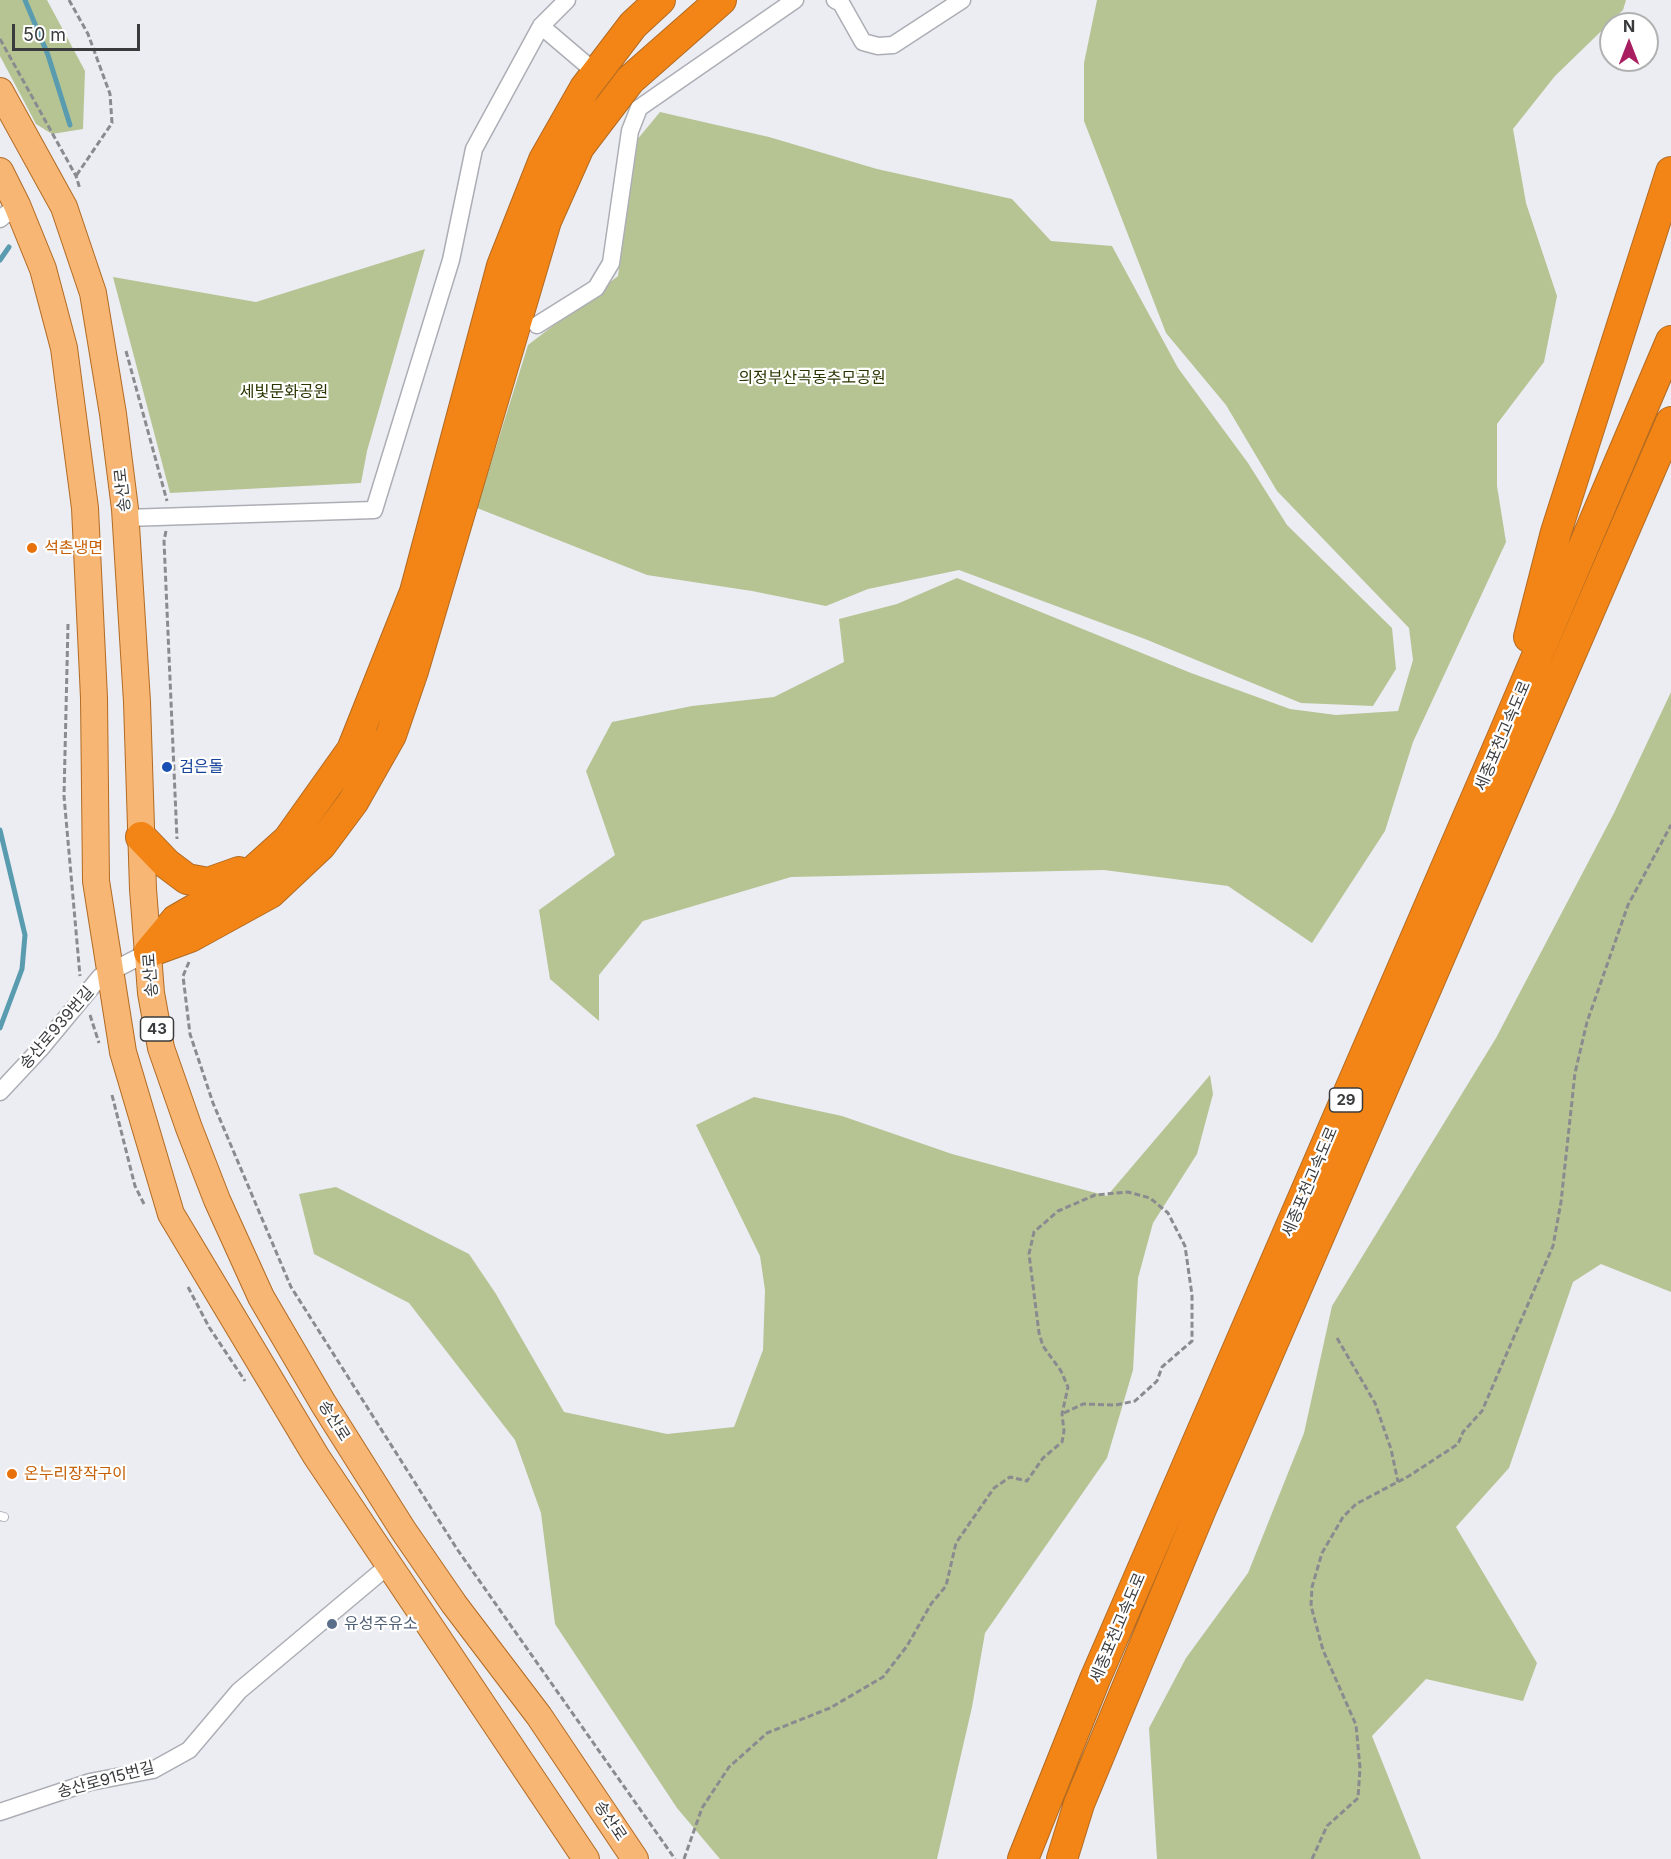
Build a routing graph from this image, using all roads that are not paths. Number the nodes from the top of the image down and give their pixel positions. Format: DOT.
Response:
graph roads {
  1 [pos="567,0"];
  2 [pos="660,0"];
  3 [pos="721,0"];
  4 [pos="795,0"];
  5 [pos="835,0"];
  6 [pos="962,0"];
  7 [pos="541,26"];
  8 [pos="588,66"];
  9 [pos="0,91"];
  10 [pos="0,171"];
  11 [pos="1671,172"];
  12 [pos="9,212"];
  13 [pos="537,325"];
  14 [pos="1671,341"];
  15 [pos="1671,422"];
  16 [pos="126,518"];
  17 [pos="1503,736"];
  18 [pos="141,837"];
  19 [pos="280,847"];
  20 [pos="149,952"];
  21 [pos="111,972"];
  22 [pos="0,1092"];
  23 [pos="389,1565"];
  24 [pos="0,1812"];
  25 [pos="586,1859"];
  26 [pos="635,1859"];
  27 [pos="1023,1859"];
  28 [pos="1062,1859"];
  1 -- 7 [label="street"];
  2 -- 19 [label="highway"];
  3 -- 20 [label="highway"];
  4 -- 13 [label="street"];
  5 -- 6 [label="street"];
  7 -- 8 [label="street"];
  7 -- 16 [label="street"];
  9 -- 16 [label="main road, 송산로 / 43"];
  10 -- 12 [label="main road, 송산로 / 43"];
  11 -- 17 [label="highway"];
  12 -- 21 [label="main road, 송산로 / 43"];
  14 -- 17 [label="highway, 세종포천고속도로 / 29"];
  15 -- 28 [label="highway, 세종포천고속도로 / 29"];
  16 -- 18 [label="main road, 송산로 / 43"];
  17 -- 27 [label="highway, 세종포천고속도로 / 29"];
  18 -- 19 [label="highway"];
  18 -- 20 [label="main road, 송산로 / 43"];
  19 -- 20 [label="highway"];
  20 -- 21 [label="street, 송산로939번길"];
  20 -- 26 [label="main road, 송산로 / 43"];
  21 -- 22 [label="street, 송산로939번길"];
  21 -- 23 [label="main road, 송산로 / 43"];
  23 -- 24 [label="street, 송산로915번길"];
  23 -- 25 [label="main road, 송산로 / 43"];
}
